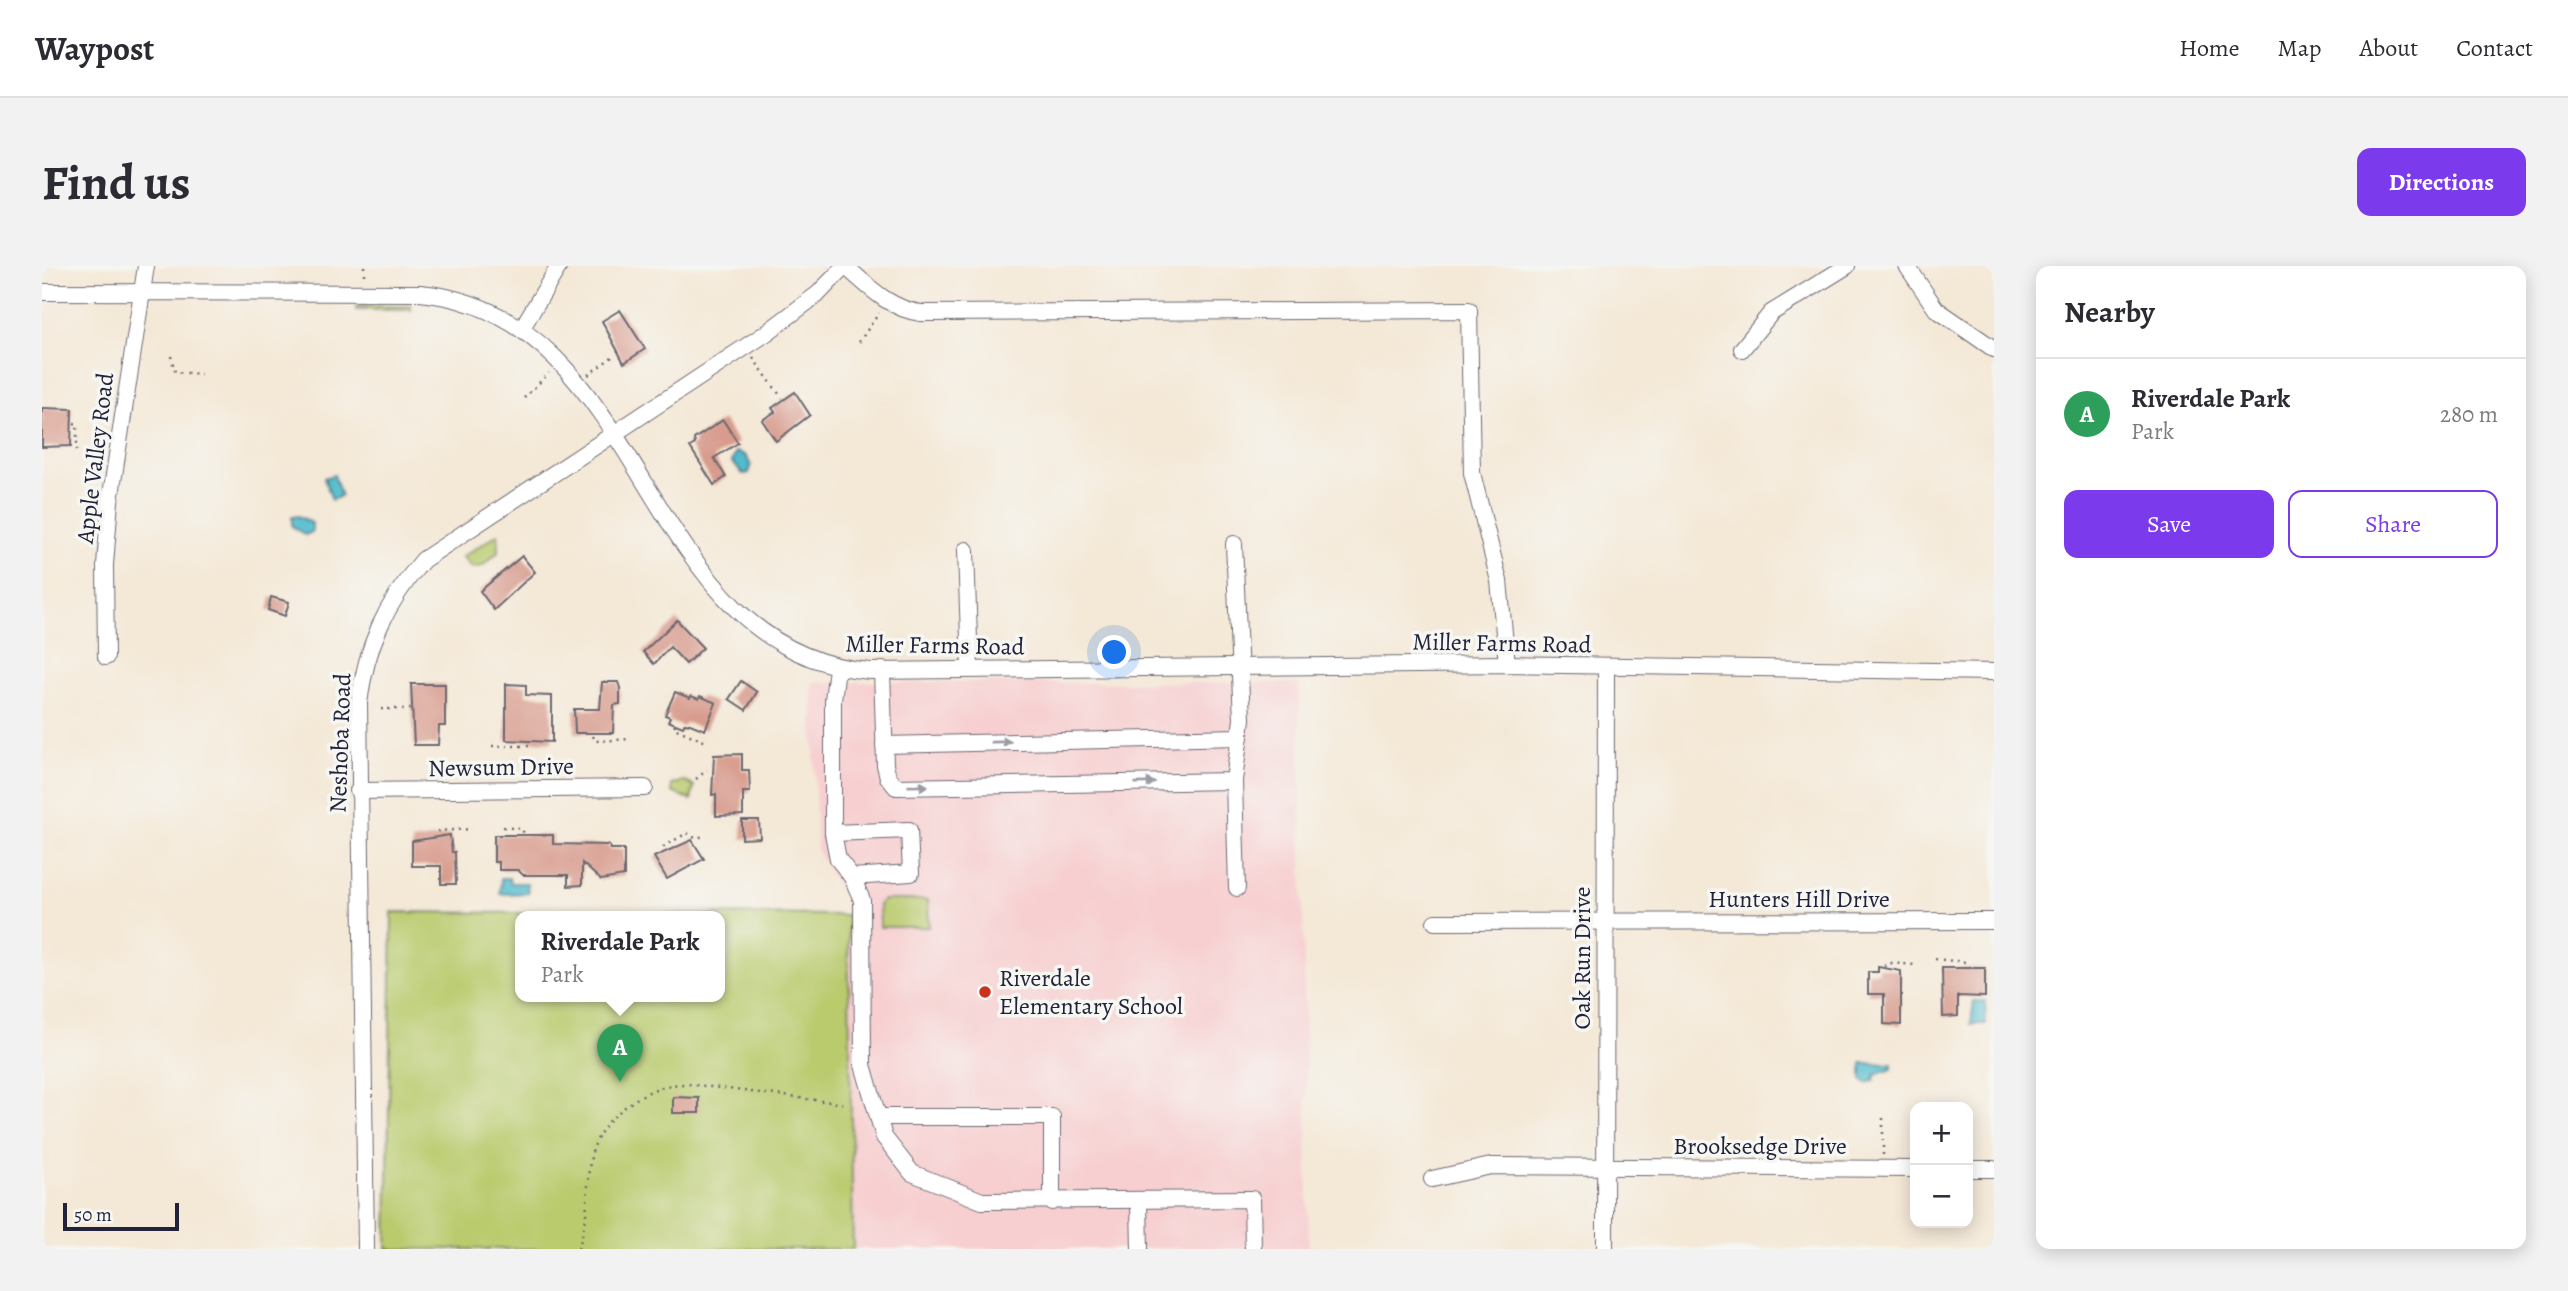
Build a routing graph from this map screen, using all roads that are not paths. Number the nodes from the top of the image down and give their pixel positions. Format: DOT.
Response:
graph roads {
  1 [pos="146,266"];
  2 [pos="559,266"];
  3 [pos="845,266"];
  4 [pos="1847,266"];
  5 [pos="1906,266"];
  6 [pos="42,292"];
  7 [pos="141,292"];
  8 [pos="522,328"];
  9 [pos="1742,349"];
  10 [pos="1994,349"];
  11 [pos="613,433"];
  12 [pos="1234,544"];
  13 [pos="966,550"];
  14 [pos="106,657"];
  15 [pos="1507,664"];
  16 [pos="1238,667"];
  17 [pos="837,668"];
  18 [pos="1605,668"];
  19 [pos="970,669"];
  20 [pos="882,670"];
  21 [pos="1994,672"];
  22 [pos="1240,737"];
  23 [pos="884,745"];
  24 [pos="1234,781"];
  25 [pos="645,788"];
  26 [pos="358,792"];
  27 [pos="833,833"];
  28 [pos="852,877"];
  29 [pos="1237,888"];
  30 [pos="1994,921"];
  31 [pos="1435,922"];
  32 [pos="1604,922"];
  33 [pos="878,1117"];
  34 [pos="1605,1169"];
  35 [pos="1910,1169"];
  36 [pos="1973,1169"];
  37 [pos="1994,1169"];
  38 [pos="1432,1179"];
  39 [pos="1052,1202"];
  40 [pos="1139,1203"];
  41 [pos="366,1249"];
  42 [pos="1140,1249"];
  43 [pos="1253,1249"];
  44 [pos="1605,1249"];
  1 -- 7 [label="street, Apple Valley Road"];
  2 -- 8 [label="street"];
  3 -- 11 [label="street, Neshoba Road"];
  3 -- 15 [label="street"];
  4 -- 9 [label="street"];
  5 -- 10 [label="street"];
  6 -- 7 [label="street, Miller Farms Road"];
  7 -- 8 [label="street, Miller Farms Road"];
  7 -- 14 [label="street, Apple Valley Road"];
  8 -- 11 [label="street, Miller Farms Road"];
  11 -- 17 [label="street, Miller Farms Road"];
  11 -- 26 [label="street, Neshoba Road"];
  12 -- 16 [label="street"];
  13 -- 19 [label="street"];
  15 -- 16 [label="street, Miller Farms Road"];
  15 -- 18 [label="street, Miller Farms Road"];
  16 -- 19 [label="street, Miller Farms Road"];
  16 -- 22 [label="street"];
  17 -- 20 [label="street, Miller Farms Road"];
  17 -- 27 [label="street"];
  18 -- 21 [label="street, Miller Farms Road"];
  18 -- 32 [label="street, Oak Run Drive"];
  19 -- 20 [label="street, Miller Farms Road"];
  20 -- 23 [label="street"];
  23 -- 22 [label="street, one-way"];
  22 -- 24 [label="street"];
  23 -- 24 [label="street, one-way"];
  24 -- 29 [label="street"];
  25 -- 26 [label="street, Newsum Drive"];
  26 -- 41 [label="street, Neshoba Road"];
  27 -- 28 [label="street"];
  27 -- 28 [label="street"];
  28 -- 33 [label="street"];
  30 -- 32 [label="street, Hunters Hill Drive"];
  31 -- 32 [label="street, Hunters Hill Drive"];
  32 -- 34 [label="street, Oak Run Drive"];
  33 -- 39 [label="street"];
  33 -- 39 [label="street"];
  34 -- 35 [label="street, Brooksedge Drive"];
  34 -- 38 [label="street, Brooksedge Drive"];
  34 -- 44 [label="street, Oak Run Drive"];
  36 -- 37 [label="street"];
  39 -- 40 [label="street"];
  40 -- 42 [label="street"];
  40 -- 43 [label="street"];
}
